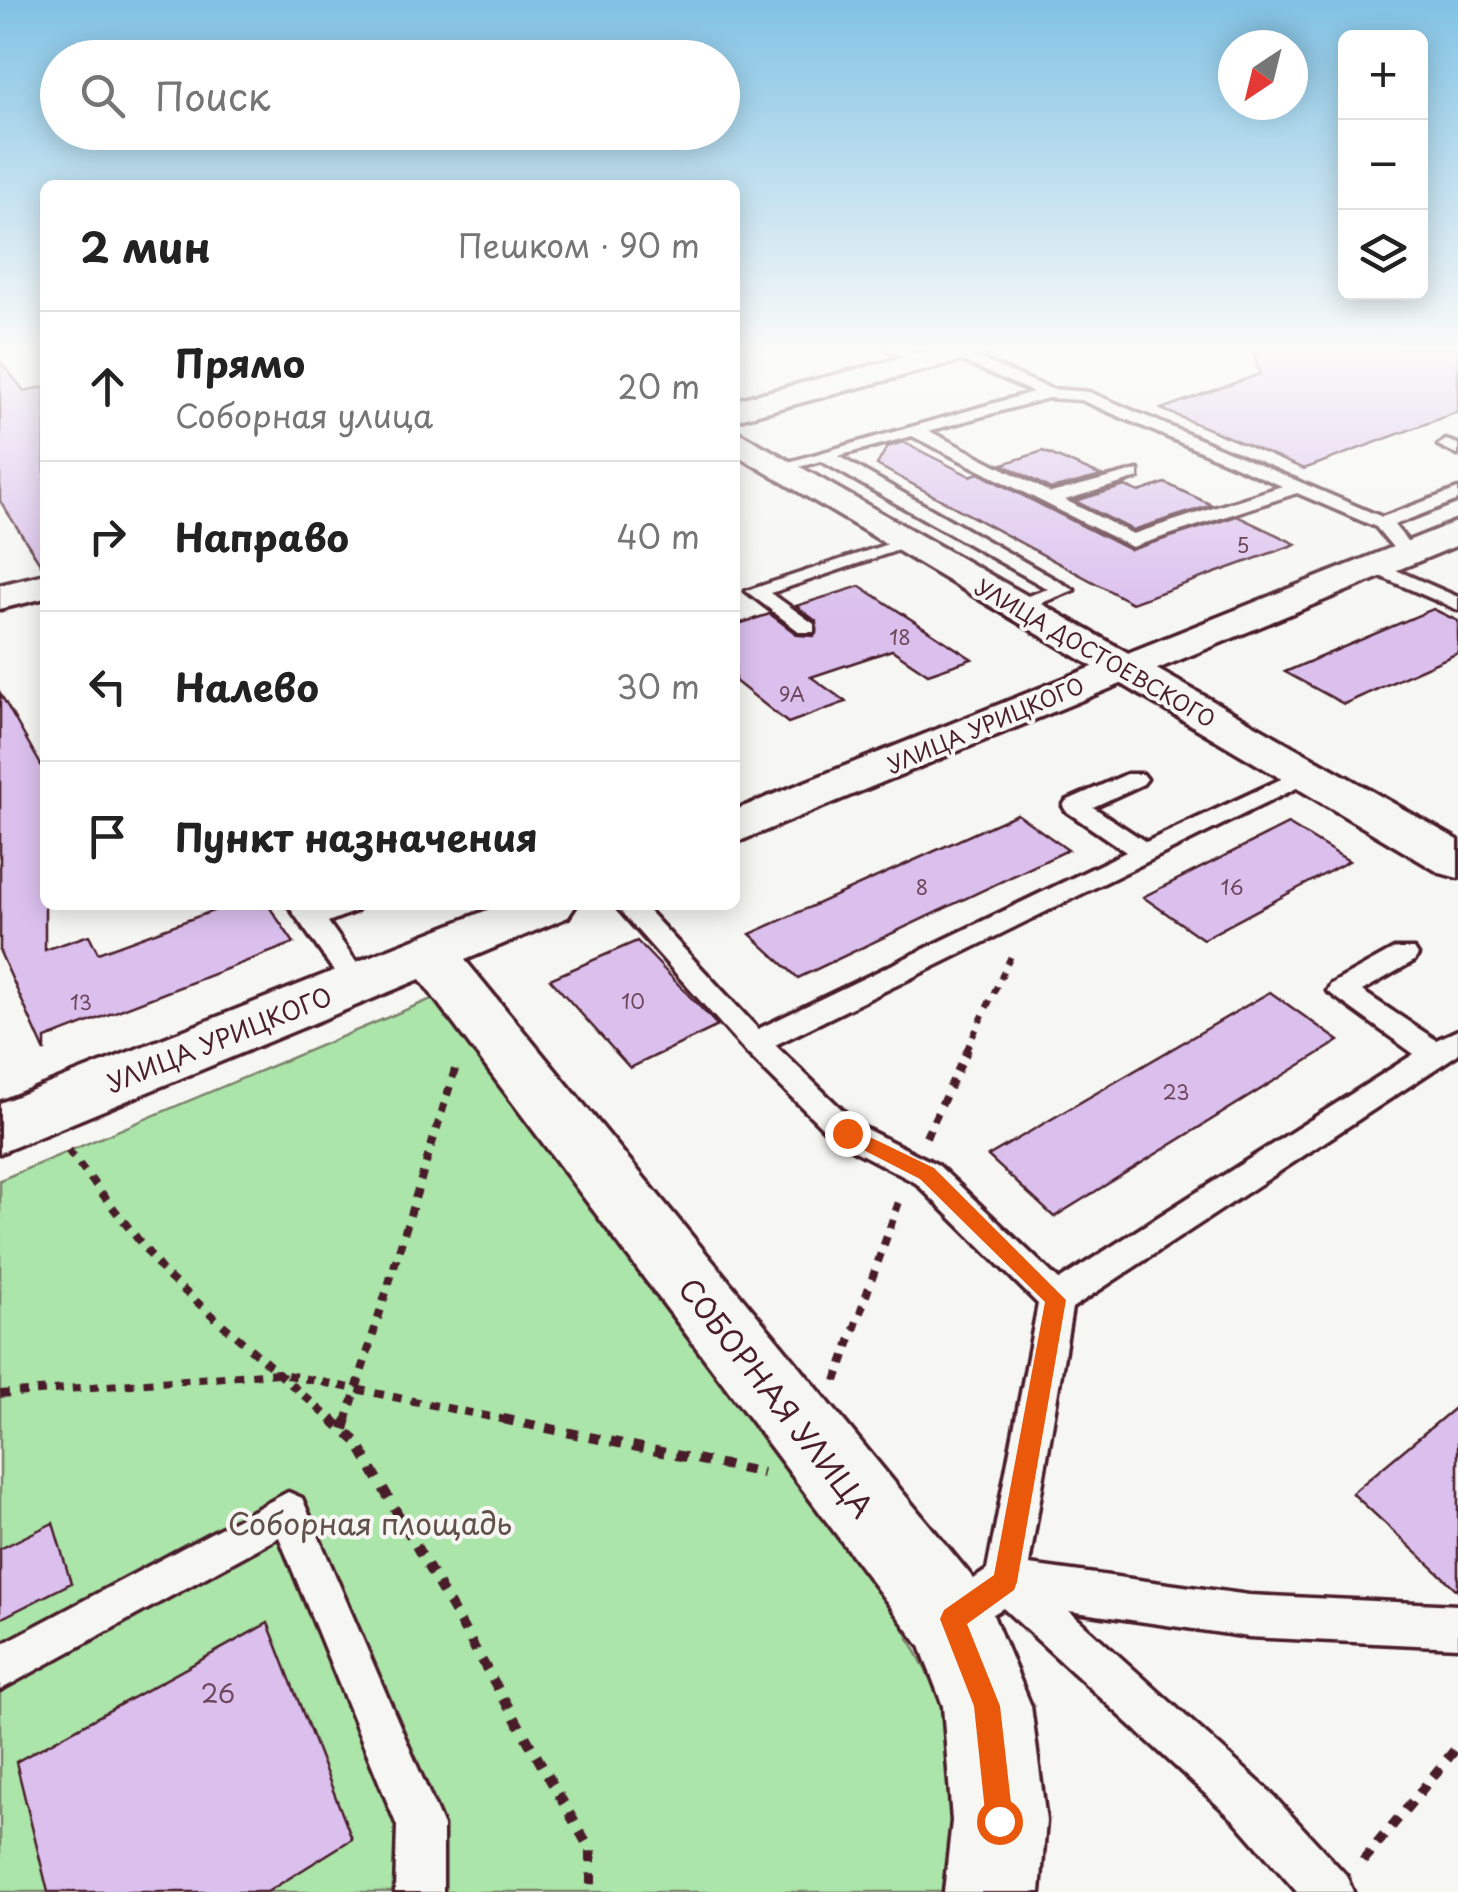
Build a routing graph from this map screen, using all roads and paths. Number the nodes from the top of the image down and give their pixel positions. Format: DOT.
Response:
graph roads {
  1 [pos="891,436"];
  2 [pos="926,436"];
  3 [pos="1180,436"];
  4 [pos="740,443"];
  5 [pos="824,455"];
  6 [pos="780,467"];
  7 [pos="1132,474"];
  8 [pos="1298,487"];
  9 [pos="1458,494"];
  10 [pos="1049,499"];
  11 [pos="912,531"];
  12 [pos="1458,532"];
  13 [pos="1387,547"];
  14 [pos="40,587"];
  15 [pos="0,597"];
  16 [pos="1458,604"];
  17 [pos="807,628"];
  18 [pos="1122,667"];
  19 [pos="1307,774"];
  20 [pos="1135,779"];
  21 [pos="740,826"];
  22 [pos="1144,853"];
  23 [pos="1458,862"];
  24 [pos="537,910"];
  25 [pos="633,910"];
  26 [pos="306,912"];
  27 [pos="430,954"];
  28 [pos="1404,955"];
  29 [pos="358,983"];
  30 [pos="464,1042"];
  31 [pos="754,1042"];
  32 [pos="1446,1047"];
  33 [pos="0,1128"];
  34 [pos="61,1142"];
  35 [pos="1056,1300"];
  36 [pos="278,1372"];
  37 [pos="357,1389"];
  38 [pos="0,1394"];
  39 [pos="344,1429"];
  40 [pos="783,1477"];
  41 [pos="979,1600"];
  42 [pos="1458,1626"];
  43 [pos="0,1668"];
  44 [pos="1458,1746"];
  45 [pos="1339,1885"];
  46 [pos="418,1892"];
  47 [pos="591,1892"];
  48 [pos="992,1892"];
  1 -- 5 [label="lane"];
  2 -- 10 [label="lane"];
  3 -- 8 [label="lane"];
  4 -- 6 [label="street, УЛИЦА ДОСТОЕВСКОГО"];
  5 -- 6 [label="lane"];
  5 -- 11 [label="lane"];
  6 -- 11 [label="street, УЛИЦА ДОСТОЕВСКОГО"];
  7 -- 10 [label="lane"];
  8 -- 10 [label="lane"];
  8 -- 13 [label="lane"];
  9 -- 13 [label="lane"];
  11 -- 17 [label="lane"];
  11 -- 18 [label="street, УЛИЦА ДОСТОЕВСКОГО"];
  12 -- 13 [label="street, УЛИЦА УРИЦКОГО"];
  13 -- 16 [label="lane"];
  13 -- 18 [label="street, УЛИЦА УРИЦКОГО"];
  14 -- 15 [label="street"];
  18 -- 19 [label="street, УЛИЦА ДОСТОЕВСКОГО"];
  18 -- 21 [label="street, УЛИЦА УРИЦКОГО"];
  19 -- 22 [label="lane"];
  19 -- 23 [label="street, УЛИЦА ДОСТОЕВСКОГО"];
  20 -- 22 [label="lane"];
  22 -- 31 [label="lane"];
  24 -- 27 [label="street, УЛИЦА УРИЦКОГО"];
  25 -- 31 [label="lane"];
  26 -- 29 [label="lane"];
  27 -- 29 [label="street, УЛИЦА УРИЦКОГО"];
  27 -- 41 [label="street, СОБОРНАЯ УЛИЦА"];
  28 -- 32 [label="lane"];
  29 -- 33 [label="street, УЛИЦА УРИЦКОГО"];
  30 -- 37 [label="path"];
  31 -- 35 [label="lane"];
  32 -- 35 [label="lane"];
  34 -- 36 [label="path"];
  35 -- 41 [label="lane"];
  36 -- 37 [label="path"];
  36 -- 38 [label="path"];
  36 -- 39 [label="path"];
  37 -- 39 [label="path"];
  37 -- 40 [label="path"];
  39 -- 47 [label="path"];
  41 -- 42 [label="lane"];
  41 -- 45 [label="lane"];
  41 -- 48 [label="street, СОБОРНАЯ УЛИЦА"];
  43 -- 46 [label="lane"];
  44 -- 45 [label="path"];
}
